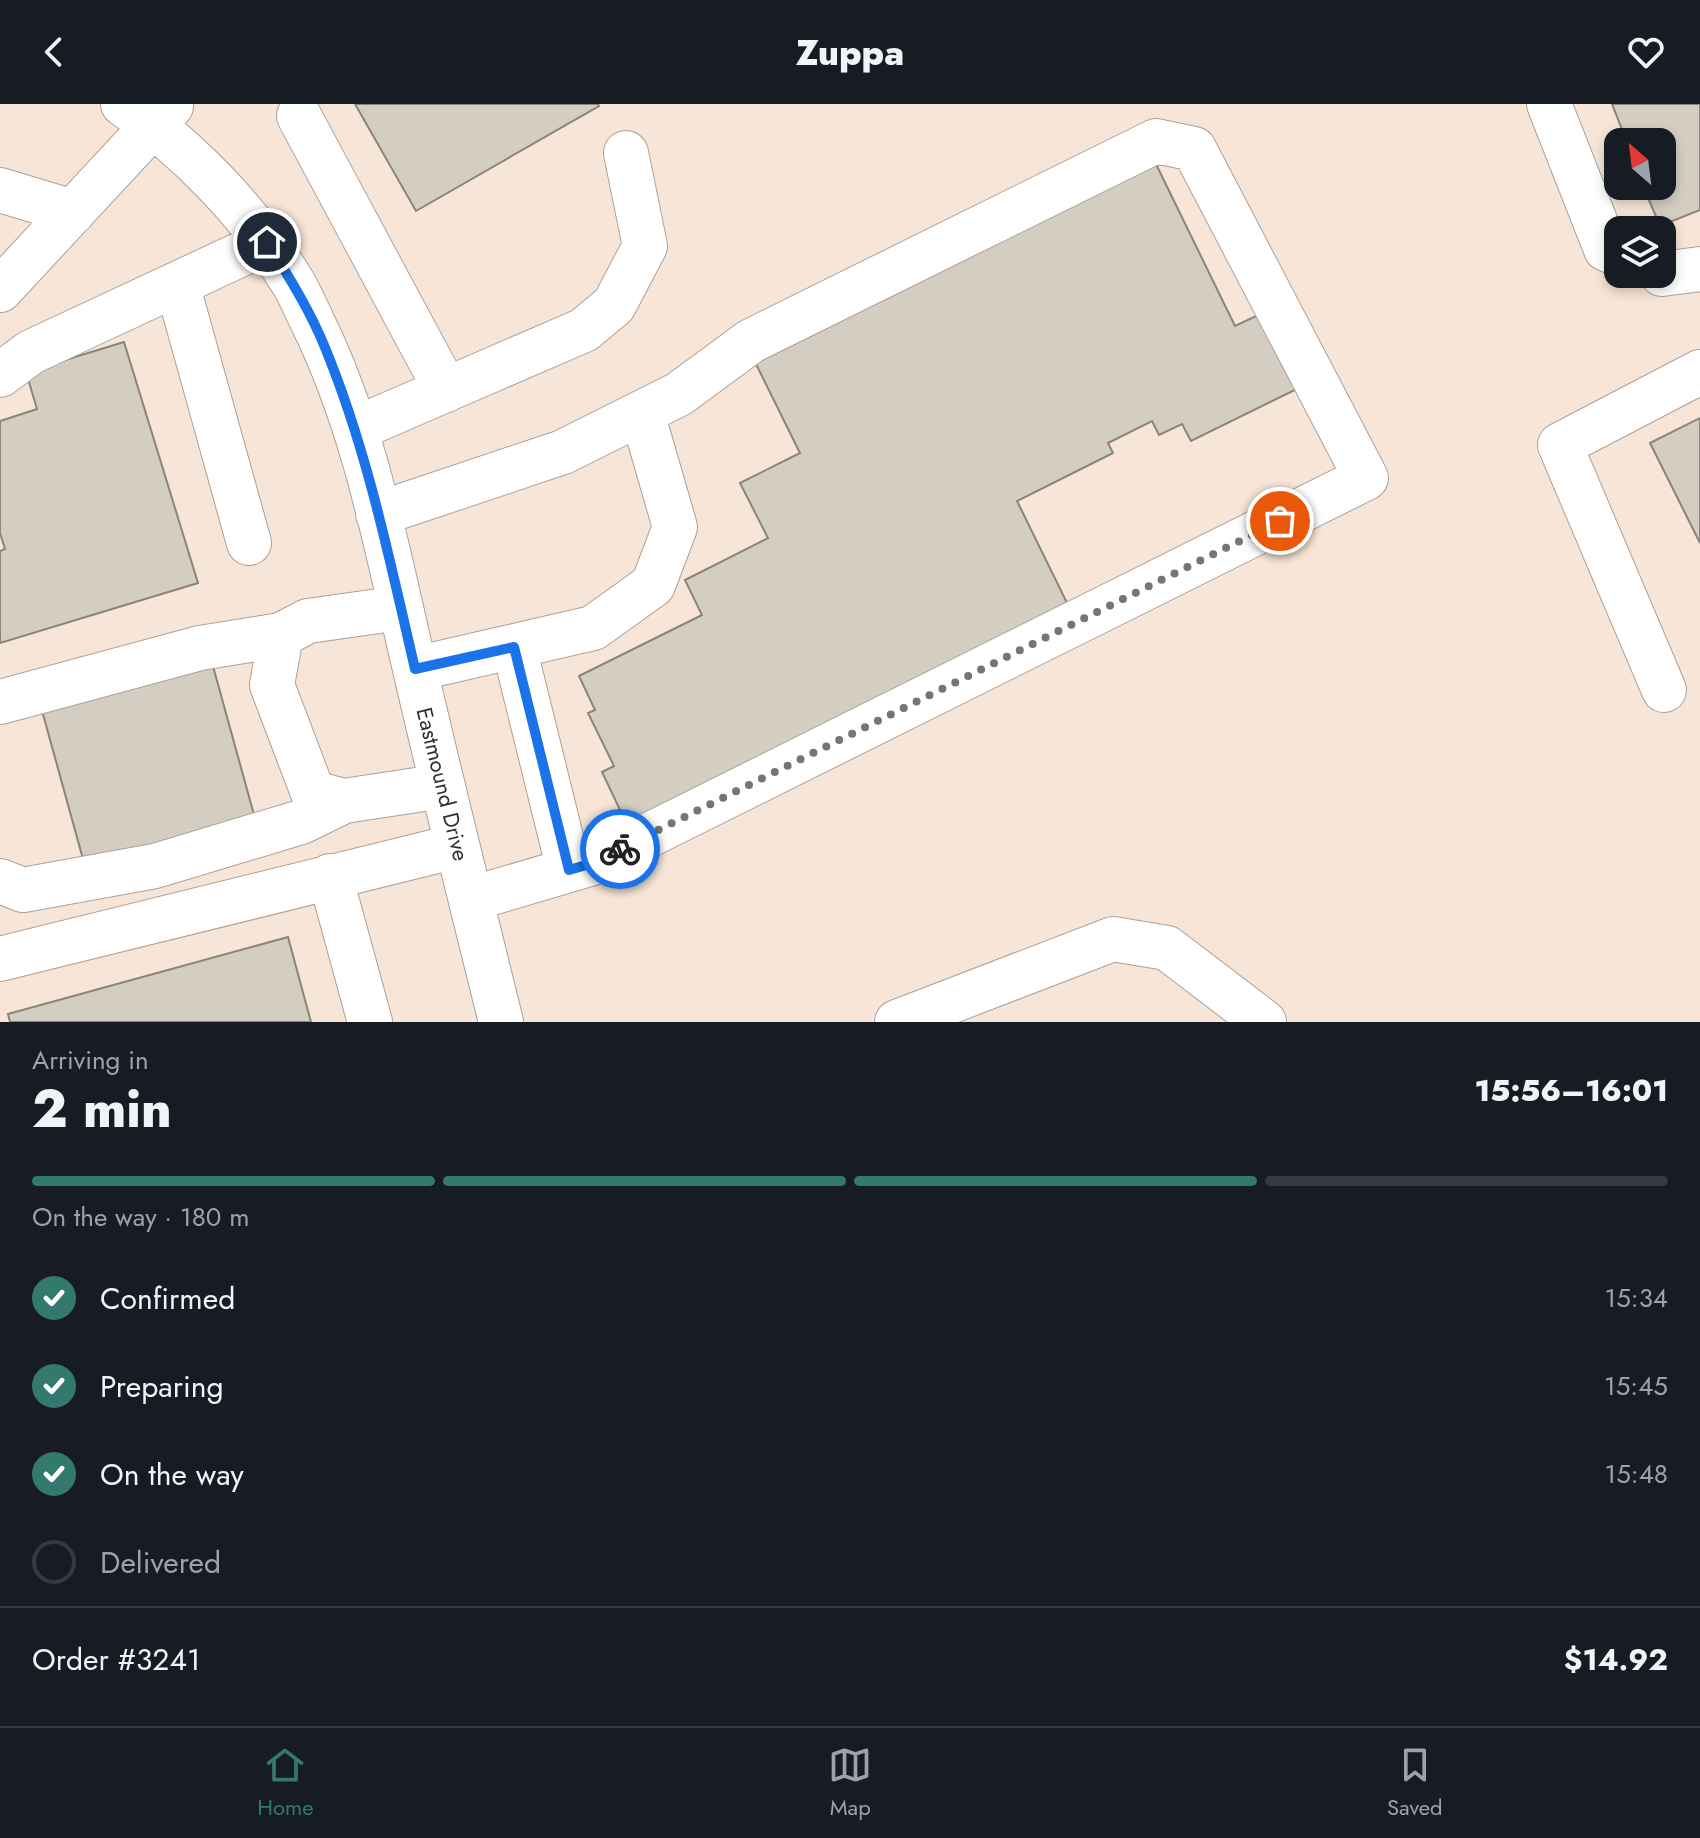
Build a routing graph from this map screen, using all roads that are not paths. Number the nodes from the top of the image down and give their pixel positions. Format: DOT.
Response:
graph roads {
  1 [pos="1549,104"];
  2 [pos="150,111"];
  3 [pos="299,116"];
  4 [pos="626,153"];
  5 [pos="0,190"];
  6 [pos="73,212"];
  7 [pos="267,242"];
  8 [pos="1604,244"];
  9 [pos="1700,269"];
  10 [pos="1676,272"];
  11 [pos="177,284"];
  12 [pos="0,290"];
  13 [pos="1700,372"];
  14 [pos="0,375"];
  15 [pos="446,390"];
  16 [pos="642,413"];
  17 [pos="355,429"];
  18 [pos="378,514"];
  19 [pos="249,543"];
  20 [pos="400,608"];
  21 [pos="281,635"];
  22 [pos="514,647"];
  23 [pos="415,669"];
  24 [pos="1664,690"];
  25 [pos="0,702"];
  26 [pos="443,786"];
  27 [pos="344,801"];
  28 [pos="457,846"];
  29 [pos="569,870"];
  30 [pos="330,876"];
  31 [pos="0,881"];
  32 [pos="471,899"];
  33 [pos="0,959"];
  34 [pos="370,1022"];
  35 [pos="501,1022"];
  36 [pos="897,1022"];
  37 [pos="1264,1022"];
  1 -- 8 [label="street"];
  2 -- 6 [label="street"];
  2 -- 7 [label="street, Eastmound Drive"];
  3 -- 15 [label="street"];
  4 -- 15 [label="street"];
  5 -- 6 [label="street"];
  6 -- 12 [label="street"];
  7 -- 11 [label="street"];
  7 -- 17 [label="street, Eastmound Drive"];
  9 -- 10 [label="street"];
  11 -- 14 [label="street"];
  11 -- 19 [label="street"];
  13 -- 24 [label="street"];
  15 -- 17 [label="street"];
  16 -- 18 [label="street"];
  16 -- 22 [label="street"];
  16 -- 29 [label="street"];
  17 -- 18 [label="street, Eastmound Drive"];
  18 -- 20 [label="street, Eastmound Drive"];
  20 -- 21 [label="street"];
  20 -- 23 [label="street, Eastmound Drive"];
  21 -- 25 [label="street"];
  21 -- 27 [label="street"];
  22 -- 23 [label="street"];
  22 -- 29 [label="street"];
  23 -- 26 [label="street, Eastmound Drive"];
  26 -- 27 [label="street"];
  26 -- 28 [label="street, Eastmound Drive"];
  27 -- 31 [label="street"];
  28 -- 30 [label="street"];
  28 -- 32 [label="street, Eastmound Drive"];
  29 -- 32 [label="street"];
  30 -- 33 [label="street"];
  30 -- 34 [label="street"];
  32 -- 35 [label="street, Eastmound Drive"];
  36 -- 37 [label="street"];
}
